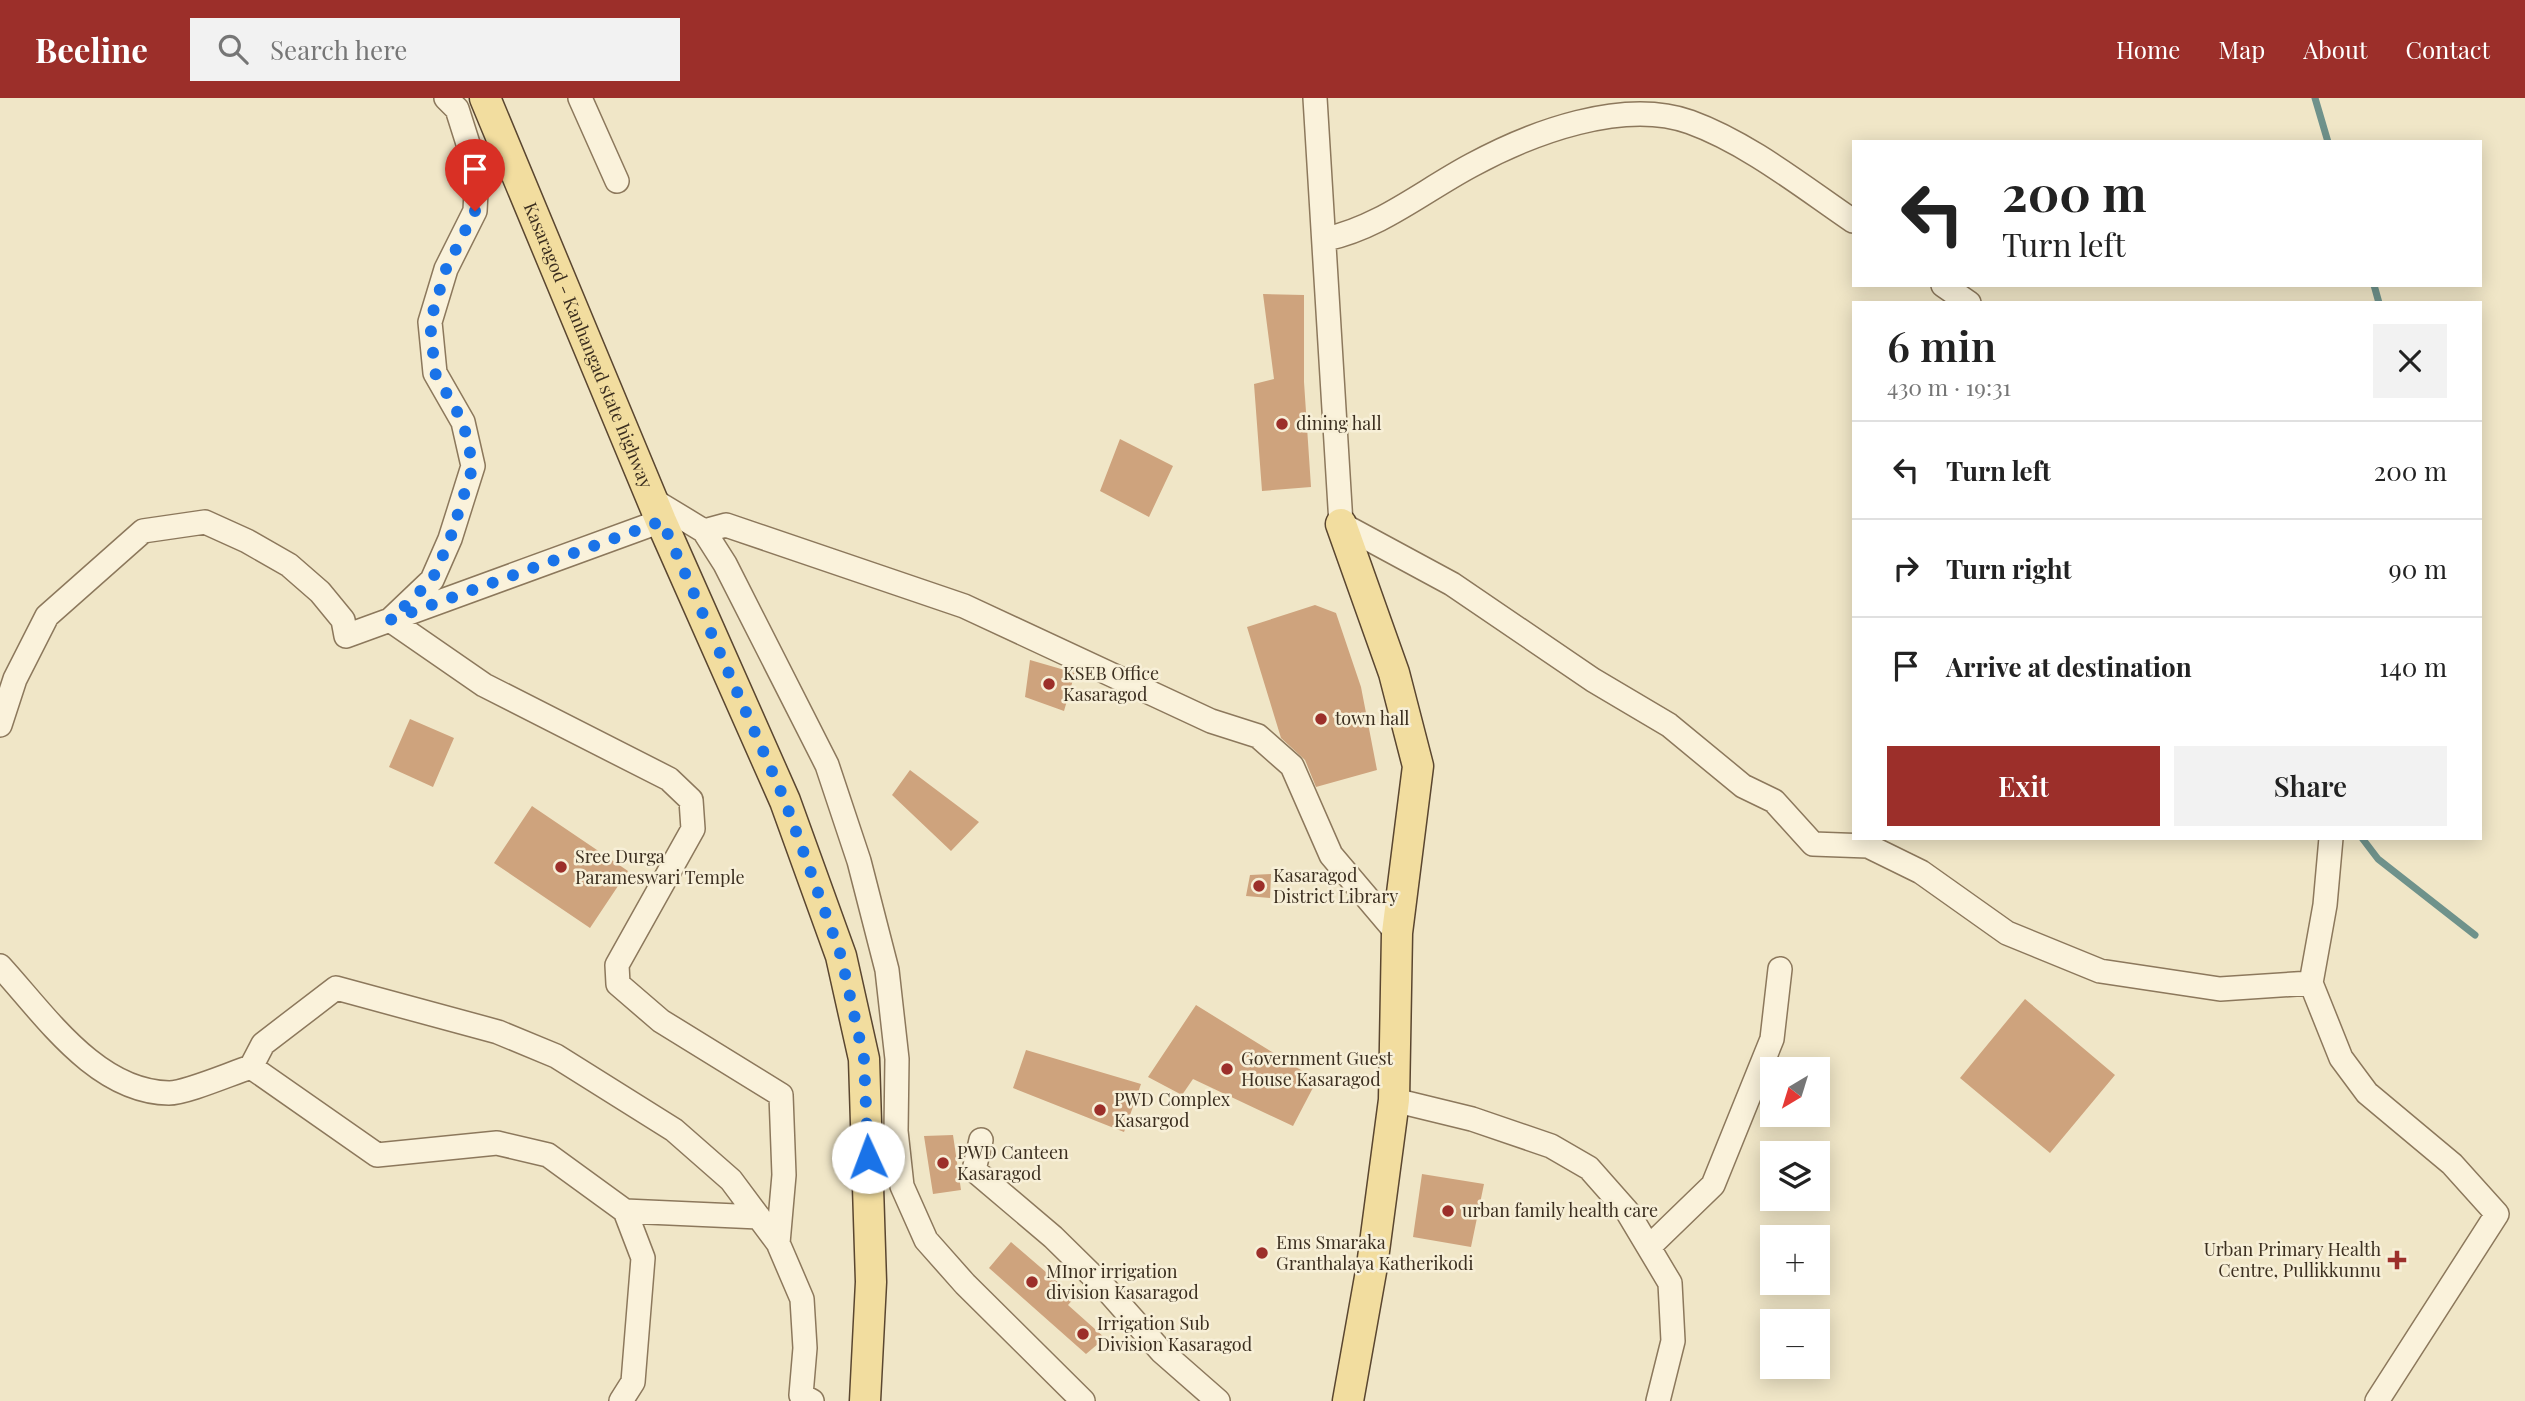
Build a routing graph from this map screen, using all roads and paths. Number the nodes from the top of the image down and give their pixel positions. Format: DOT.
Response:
graph roads {
  1 [pos="446,98"];
  2 [pos="485,98"];
  3 [pos="580,98"];
  4 [pos="1315,98"];
  5 [pos="617,181"];
  6 [pos="1852,220"];
  7 [pos="1326,239"];
  8 [pos="1945,287"];
  9 [pos="1966,301"];
  10 [pos="657,511"];
  11 [pos="1341,524"];
  12 [pos="704,531"];
  13 [pos="390,620"];
  14 [pos="0,725"];
  15 [pos="2331,840"];
  16 [pos="1396,933"];
  17 [pos="0,966"];
  18 [pos="1780,969"];
  19 [pos="2311,983"];
  20 [pos="251,1068"];
  21 [pos="1394,1100"];
  22 [pos="981,1140"];
  23 [pos="625,1211"];
  24 [pos="759,1217"];
  25 [pos="778,1243"];
  26 [pos="1650,1246"];
  27 [pos="621,1401"];
  28 [pos="812,1401"];
  29 [pos="865,1401"];
  30 [pos="1083,1401"];
  31 [pos="1218,1401"];
  32 [pos="1348,1401"];
  33 [pos="1658,1401"];
  34 [pos="2377,1401"];
  1 -- 13 [label="street"];
  2 -- 10 [label="main road, Kasaragod - Kanhangad state highway"];
  3 -- 5 [label="street"];
  4 -- 7 [label="street"];
  6 -- 7 [label="street"];
  7 -- 11 [label="street"];
  8 -- 9 [label="street"];
  10 -- 12 [label="street"];
  10 -- 13 [label="street"];
  10 -- 29 [label="main road, Kasaragod - Kanhangad state highway"];
  11 -- 16 [label="main road"];
  11 -- 19 [label="street"];
  12 -- 16 [label="street"];
  12 -- 30 [label="street"];
  13 -- 14 [label="street"];
  13 -- 25 [label="street"];
  15 -- 19 [label="street"];
  16 -- 21 [label="main road"];
  17 -- 20 [label="street"];
  18 -- 26 [label="street"];
  19 -- 34 [label="street"];
  20 -- 23 [label="street"];
  20 -- 24 [label="street"];
  21 -- 26 [label="street"];
  21 -- 32 [label="main road"];
  22 -- 31 [label="street"];
  23 -- 24 [label="street"];
  23 -- 27 [label="street"];
  24 -- 25 [label="street"];
  25 -- 28 [label="street"];
  26 -- 33 [label="street"];
}
